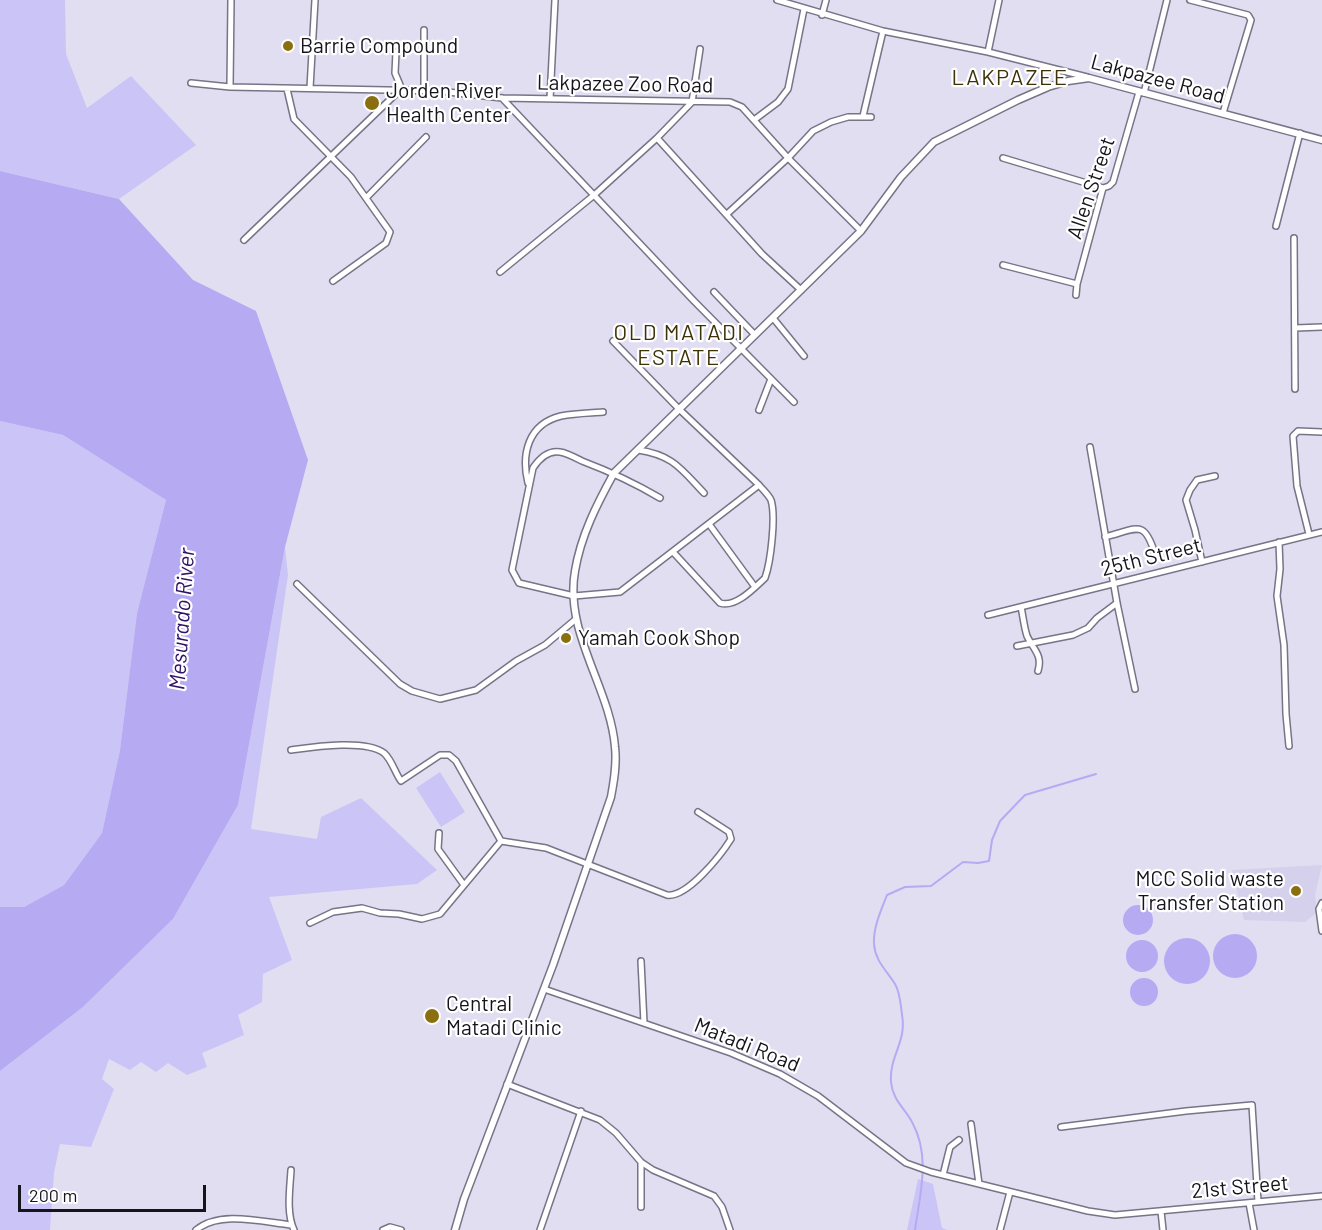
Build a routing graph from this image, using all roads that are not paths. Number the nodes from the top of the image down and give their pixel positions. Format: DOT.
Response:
graph roads {
  1 [pos="231,0"];
  2 [pos="315,0"];
  3 [pos="555,0"];
  4 [pos="777,0"];
  5 [pos="826,0"];
  6 [pos="999,0"];
  7 [pos="1167,0"];
  8 [pos="1190,0"];
  9 [pos="804,9"];
  10 [pos="822,15"];
  11 [pos="424,30"];
  12 [pos="883,31"];
  13 [pos="700,49"];
  14 [pos="396,52"];
  15 [pos="988,52"];
  16 [pos="1089,78"];
  17 [pos="191,83"];
  18 [pos="230,87"];
  19 [pos="287,88"];
  20 [pos="310,88"];
  21 [pos="423,91"];
  22 [pos="401,92"];
  23 [pos="1141,92"];
  24 [pos="501,98"];
  25 [pos="550,99"];
  26 [pos="692,102"];
  27 [pos="1222,113"];
  28 [pos="863,116"];
  29 [pos="872,117"];
  30 [pos="754,120"];
  31 [pos="1300,133"];
  32 [pos="426,137"];
  33 [pos="657,138"];
  34 [pos="1322,140"];
  35 [pos="332,156"];
  36 [pos="788,158"];
  37 [pos="1003,158"];
  38 [pos="1103,188"];
  39 [pos="593,196"];
  40 [pos="367,197"];
  41 [pos="727,214"];
  42 [pos="1276,226"];
  43 [pos="861,231"];
  44 [pos="1294,238"];
  45 [pos="244,240"];
  46 [pos="1003,265"];
  47 [pos="500,272"];
  48 [pos="333,281"];
  49 [pos="1077,284"];
  50 [pos="801,290"];
  51 [pos="714,292"];
  52 [pos="1076,295"];
  53 [pos="773,318"];
  54 [pos="1322,327"];
  55 [pos="1295,328"];
  56 [pos="755,335"];
  57 [pos="613,341"];
  58 [pos="742,350"];
  59 [pos="804,356"];
  60 [pos="771,379"];
  61 [pos="1295,389"];
  62 [pos="794,402"];
  63 [pos="679,409"];
  64 [pos="759,410"];
  65 [pos="603,412"];
  66 [pos="1322,432"];
  67 [pos="1090,447"];
  68 [pos="638,450"];
  69 [pos="614,474"];
  70 [pos="1215,476"];
  71 [pos="759,485"];
  72 [pos="529,486"];
  73 [pos="704,493"];
  74 [pos="660,498"];
  75 [pos="709,524"];
  76 [pos="1322,532"];
  77 [pos="1309,534"];
  78 [pos="1106,537"];
  79 [pos="1279,542"];
  80 [pos="673,552"];
  81 [pos="1155,554"];
  82 [pos="1202,562"];
  83 [pos="1114,583"];
  84 [pos="297,584"];
  85 [pos="755,587"];
  86 [pos="574,596"];
  87 [pos="1117,603"];
  88 [pos="1021,607"];
  89 [pos="988,615"];
  90 [pos="576,619"];
  91 [pos="1032,644"];
  92 [pos="1017,646"];
  93 [pos="1038,671"];
  94 [pos="1135,689"];
  95 [pos="1289,746"];
  96 [pos="291,750"];
  97 [pos="698,812"];
  98 [pos="439,833"];
  99 [pos="501,841"];
  100 [pos="588,865"];
  101 [pos="464,885"];
  102 [pos="1322,903"];
  103 [pos="310,923"];
  104 [pos="1322,931"];
  105 [pos="641,961"];
  106 [pos="544,989"];
  107 [pos="644,1023"];
  108 [pos="507,1084"];
  109 [pos="581,1112"];
  110 [pos="971,1124"];
  111 [pos="1061,1126"];
  112 [pos="959,1140"];
  113 [pos="641,1162"];
  114 [pos="291,1170"];
  115 [pos="943,1175"];
  116 [pos="979,1184"];
  117 [pos="1010,1192"];
  118 [pos="1322,1196"];
  119 [pos="1258,1202"];
  120 [pos="1249,1203"];
  121 [pos="641,1207"];
  122 [pos="1161,1211"];
  123 [pos="293,1227"];
  124 [pos="196,1230"];
  125 [pos="383,1230"];
  126 [pos="400,1230"];
  127 [pos="455,1230"];
  128 [pos="540,1230"];
  129 [pos="730,1230"];
  130 [pos="1000,1230"];
  131 [pos="1163,1230"];
  132 [pos="1254,1230"];
  1 -- 18 [label="street"];
  2 -- 20 [label="street"];
  3 -- 25 [label="street"];
  4 -- 9 [label="street, Lakpazee Road"];
  5 -- 10 [label="street"];
  6 -- 15 [label="street"];
  7 -- 23 [label="street, Allen Street"];
  8 -- 27 [label="street"];
  9 -- 10 [label="street, Lakpazee Road"];
  9 -- 30 [label="street"];
  10 -- 12 [label="street, Lakpazee Road"];
  11 -- 21 [label="street"];
  12 -- 15 [label="street, Lakpazee Road"];
  12 -- 28 [label="street"];
  13 -- 26 [label="street"];
  14 -- 22 [label="street"];
  15 -- 16 [label="street, Lakpazee Road"];
  16 -- 23 [label="street, Lakpazee Road"];
  16 -- 43 [label="street"];
  17 -- 18 [label="street, Lakpazee Zoo Road"];
  18 -- 19 [label="street, Lakpazee Zoo Road"];
  19 -- 20 [label="street, Lakpazee Zoo Road"];
  19 -- 35 [label="street"];
  20 -- 22 [label="street, Lakpazee Zoo Road"];
  21 -- 22 [label="street, Lakpazee Zoo Road"];
  21 -- 24 [label="street, Lakpazee Zoo Road"];
  22 -- 35 [label="street"];
  23 -- 27 [label="street, Lakpazee Road"];
  23 -- 38 [label="street, Allen Street"];
  24 -- 25 [label="street, Lakpazee Zoo Road"];
  24 -- 39 [label="street"];
  25 -- 26 [label="street, Lakpazee Zoo Road"];
  26 -- 30 [label="street, Lakpazee Zoo Road"];
  26 -- 33 [label="street"];
  27 -- 31 [label="street, Lakpazee Road"];
  28 -- 29 [label="street"];
  28 -- 36 [label="street"];
  30 -- 36 [label="street, Lakpazee Zoo Road"];
  31 -- 34 [label="street, Lakpazee Road"];
  31 -- 42 [label="street"];
  32 -- 40 [label="street"];
  33 -- 39 [label="street"];
  33 -- 41 [label="street"];
  35 -- 40 [label="street"];
  35 -- 45 [label="street"];
  36 -- 41 [label="street"];
  36 -- 43 [label="street, Lakpazee Zoo Road"];
  37 -- 38 [label="street"];
  38 -- 49 [label="street, Allen Street"];
  39 -- 47 [label="street"];
  39 -- 58 [label="street"];
  40 -- 48 [label="street"];
  41 -- 50 [label="street"];
  43 -- 50 [label="street"];
  44 -- 55 [label="street"];
  46 -- 49 [label="street"];
  49 -- 52 [label="street, Allen Street"];
  50 -- 53 [label="street"];
  51 -- 56 [label="street"];
  53 -- 56 [label="street"];
  53 -- 59 [label="street"];
  54 -- 55 [label="street"];
  55 -- 61 [label="street"];
  56 -- 58 [label="street"];
  57 -- 63 [label="street"];
  58 -- 60 [label="street"];
  58 -- 63 [label="street"];
  60 -- 62 [label="street"];
  60 -- 64 [label="street"];
  63 -- 68 [label="street"];
  63 -- 71 [label="street"];
  65 -- 72 [label="street"];
  66 -- 77 [label="street"];
  67 -- 78 [label="street"];
  68 -- 69 [label="street"];
  68 -- 73 [label="street"];
  69 -- 72 [label="street"];
  69 -- 74 [label="street"];
  69 -- 86 [label="street"];
  70 -- 82 [label="street"];
  71 -- 75 [label="street"];
  71 -- 85 [label="street"];
  72 -- 86 [label="street"];
  75 -- 80 [label="street"];
  75 -- 85 [label="street"];
  76 -- 77 [label="street, 25th Street"];
  77 -- 79 [label="street, 25th Street"];
  78 -- 81 [label="street"];
  78 -- 83 [label="street"];
  79 -- 82 [label="street, 25th Street"];
  79 -- 95 [label="street"];
  80 -- 85 [label="street"];
  80 -- 86 [label="street"];
  82 -- 83 [label="street, 25th Street"];
  83 -- 87 [label="street"];
  83 -- 88 [label="street, 25th Street"];
  84 -- 90 [label="street"];
  86 -- 90 [label="street"];
  87 -- 91 [label="street"];
  87 -- 94 [label="street"];
  88 -- 89 [label="street, 25th Street"];
  88 -- 91 [label="street"];
  90 -- 100 [label="street"];
  91 -- 92 [label="street"];
  91 -- 93 [label="street"];
  96 -- 99 [label="street"];
  97 -- 100 [label="street"];
  98 -- 101 [label="street"];
  99 -- 100 [label="street"];
  99 -- 101 [label="street"];
  100 -- 106 [label="street"];
  101 -- 103 [label="street"];
  102 -- 104 [label="street"];
  105 -- 107 [label="street"];
  106 -- 107 [label="street, Matadi Road"];
  106 -- 108 [label="street"];
  107 -- 115 [label="street, Matadi Road"];
  108 -- 109 [label="street"];
  108 -- 127 [label="street"];
  109 -- 113 [label="street"];
  109 -- 128 [label="street"];
  110 -- 116 [label="street"];
  111 -- 119 [label="street"];
  112 -- 115 [label="street"];
  113 -- 121 [label="street"];
  113 -- 129 [label="street"];
  114 -- 123 [label="street"];
  115 -- 116 [label="street"];
  116 -- 117 [label="street"];
  117 -- 122 [label="street"];
  117 -- 130 [label="street"];
  118 -- 119 [label="street, 21st Street"];
  119 -- 120 [label="street, 21st Street"];
  120 -- 122 [label="street, 21st Street"];
  120 -- 132 [label="street"];
  122 -- 131 [label="street"];
  123 -- 124 [label="street"];
  125 -- 126 [label="street"];
}
